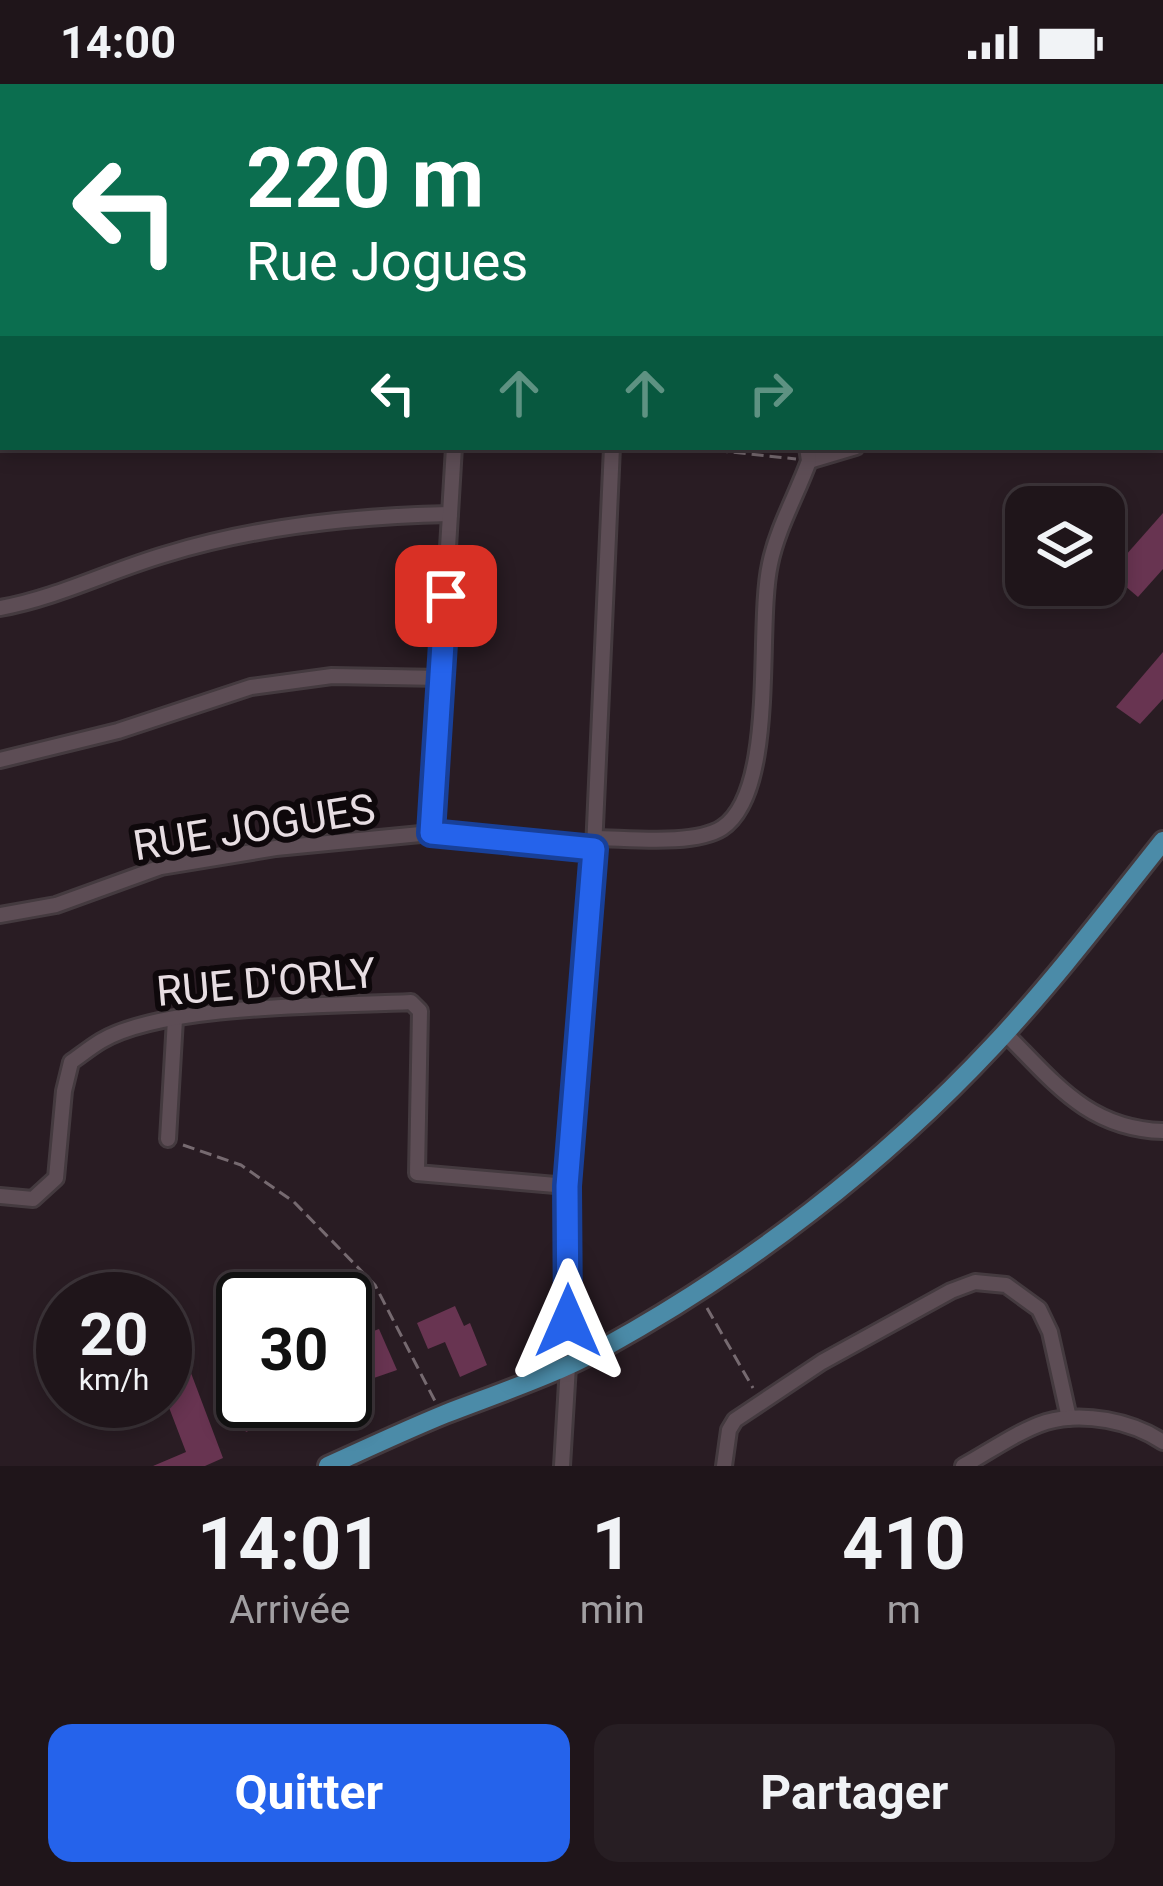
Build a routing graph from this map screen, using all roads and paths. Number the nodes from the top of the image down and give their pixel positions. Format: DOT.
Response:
graph roads {
  1 [pos="454,450"];
  2 [pos="612,450"];
  3 [pos="731,450"];
  4 [pos="808,454"];
  5 [pos="449,514"];
  6 [pos="0,608"];
  7 [pos="442,678"];
  8 [pos="0,760"];
  9 [pos="431,833"];
  10 [pos="1163,841"];
  11 [pos="594,843"];
  12 [pos="0,915"];
  13 [pos="175,1019"];
  14 [pos="1005,1033"];
  15 [pos="1163,1131"];
  16 [pos="168,1139"];
  17 [pos="567,1186"];
  18 [pos="0,1196"];
  19 [pos="697,1291"];
  20 [pos="568,1366"];
  21 [pos="760,1402"];
  22 [pos="442,1415"];
  23 [pos="1069,1418"];
  24 [pos="1163,1442"];
  25 [pos="328,1466"];
  26 [pos="562,1466"];
  27 [pos="724,1466"];
  28 [pos="963,1466"];
  1 -- 5 [label="street"];
  2 -- 11 [label="street"];
  3 -- 4 [label="path"];
  4 -- 11 [label="street, RUE JOGUES"];
  5 -- 6 [label="street"];
  5 -- 7 [label="street"];
  7 -- 8 [label="street"];
  7 -- 9 [label="street"];
  9 -- 11 [label="street, RUE JOGUES"];
  9 -- 12 [label="street, RUE JOGUES"];
  10 -- 14 [label="main road"];
  11 -- 17 [label="street"];
  13 -- 16 [label="street"];
  13 -- 17 [label="street, RUE D'ORLY"];
  13 -- 18 [label="street, RUE D'ORLY"];
  14 -- 15 [label="street"];
  14 -- 19 [label="main road"];
  16 -- 22 [label="path"];
  17 -- 20 [label="street"];
  19 -- 20 [label="main road"];
  19 -- 21 [label="path"];
  20 -- 22 [label="main road"];
  20 -- 26 [label="street"];
  21 -- 23 [label="street"];
  21 -- 27 [label="street"];
  22 -- 25 [label="main road"];
  23 -- 24 [label="street"];
  23 -- 28 [label="street"];
}
